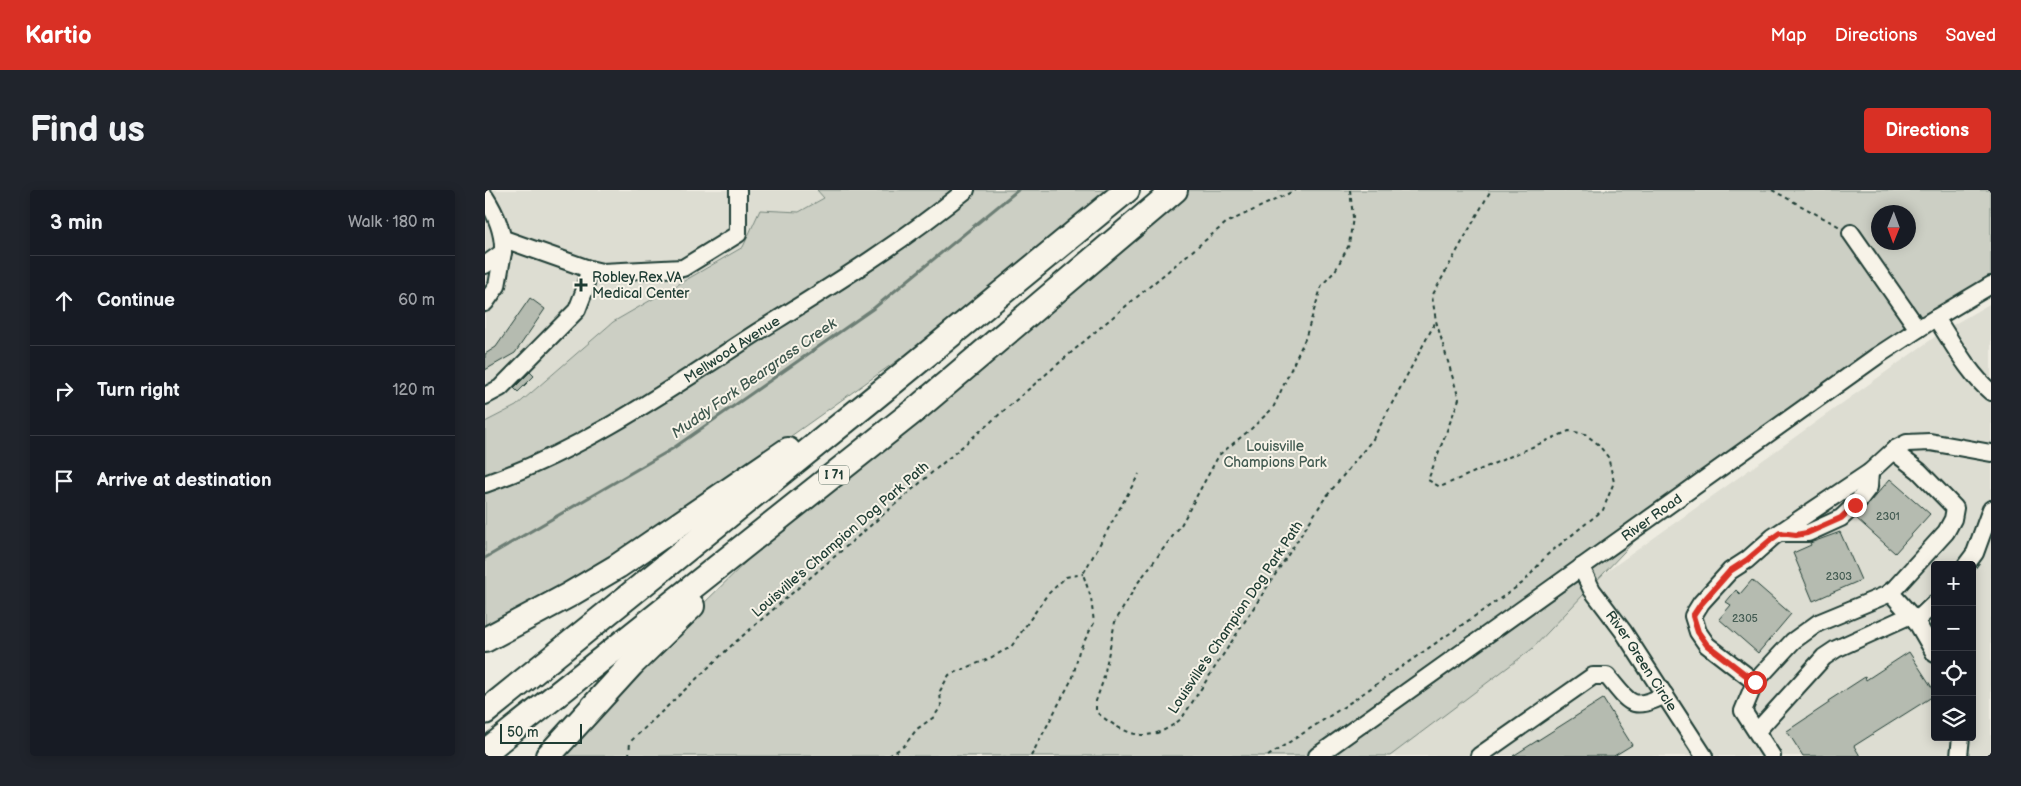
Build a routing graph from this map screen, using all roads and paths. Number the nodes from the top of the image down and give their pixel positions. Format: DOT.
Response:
graph roads {
  1 [pos="738,190"];
  2 [pos="966,190"];
  3 [pos="1127,190"];
  4 [pos="1175,190"];
  5 [pos="1296,190"];
  6 [pos="1350,190"];
  7 [pos="1491,190"];
  8 [pos="1772,190"];
  9 [pos="485,197"];
  10 [pos="1851,233"];
  11 [pos="504,246"];
  12 [pos="485,265"];
  13 [pos="589,270"];
  14 [pos="1991,285"];
  15 [pos="485,303"];
  16 [pos="1936,318"];
  17 [pos="1436,321"];
  18 [pos="1918,329"];
  19 [pos="1991,392"];
  20 [pos="485,396"];
  21 [pos="869,402"];
  22 [pos="920,406"];
  23 [pos="1893,451"];
  24 [pos="1991,453"];
  25 [pos="1139,474"];
  26 [pos="485,484"];
  27 [pos="1991,509"];
  28 [pos="1969,561"];
  29 [pos="1581,568"];
  30 [pos="1083,574"];
  31 [pos="1890,592"];
  32 [pos="1931,606"];
  33 [pos="1914,618"];
  34 [pos="485,640"];
  35 [pos="1933,651"];
  36 [pos="1755,682"];
  37 [pos="1665,695"];
  38 [pos="485,712"];
  39 [pos="1757,732"];
  40 [pos="1961,741"];
  41 [pos="485,752"];
  42 [pos="548,756"];
  43 [pos="629,756"];
  44 [pos="889,756"];
  45 [pos="1031,756"];
  46 [pos="1267,756"];
  47 [pos="1317,756"];
  48 [pos="1479,756"];
  49 [pos="1704,756"];
  50 [pos="1773,756"];
  51 [pos="1959,756"];
  1 -- 13 [label="street"];
  2 -- 26 [label="street, Mellwood Avenue"];
  3 -- 21 [label="highway, I 71"];
  4 -- 22 [label="highway, I 71"];
  5 -- 43 [label="path, Louisville's Champion Dog Park Path"];
  6 -- 17 [label="path, Louisville's Champion Dog Park Path"];
  7 -- 17 [label="path"];
  8 -- 10 [label="path"];
  9 -- 11 [label="street"];
  10 -- 18 [label="street"];
  11 -- 12 [label="street"];
  11 -- 13 [label="street"];
  11 -- 15 [label="street"];
  13 -- 20 [label="street"];
  14 -- 16 [label="street, River Road"];
  16 -- 18 [label="street, River Road"];
  16 -- 19 [label="street"];
  17 -- 46 [label="path"];
  18 -- 29 [label="street, River Road"];
  21 -- 34 [label="highway"];
  21 -- 38 [label="highway, I 71"];
  22 -- 41 [label="highway, I 71"];
  22 -- 42 [label="highway"];
  23 -- 24 [label="street"];
  23 -- 31 [label="street"];
  23 -- 36 [label="street"];
  25 -- 30 [label="path"];
  27 -- 28 [label="street"];
  29 -- 37 [label="street, River Green Circle"];
  29 -- 47 [label="street, River Road"];
  30 -- 44 [label="path"];
  30 -- 45 [label="path"];
  31 -- 33 [label="street"];
  31 -- 36 [label="street"];
  32 -- 33 [label="street"];
  33 -- 35 [label="street"];
  33 -- 39 [label="street"];
  36 -- 39 [label="street"];
  37 -- 48 [label="street"];
  37 -- 49 [label="street, River Green Circle"];
  39 -- 50 [label="street"];
  40 -- 51 [label="street"];
}
